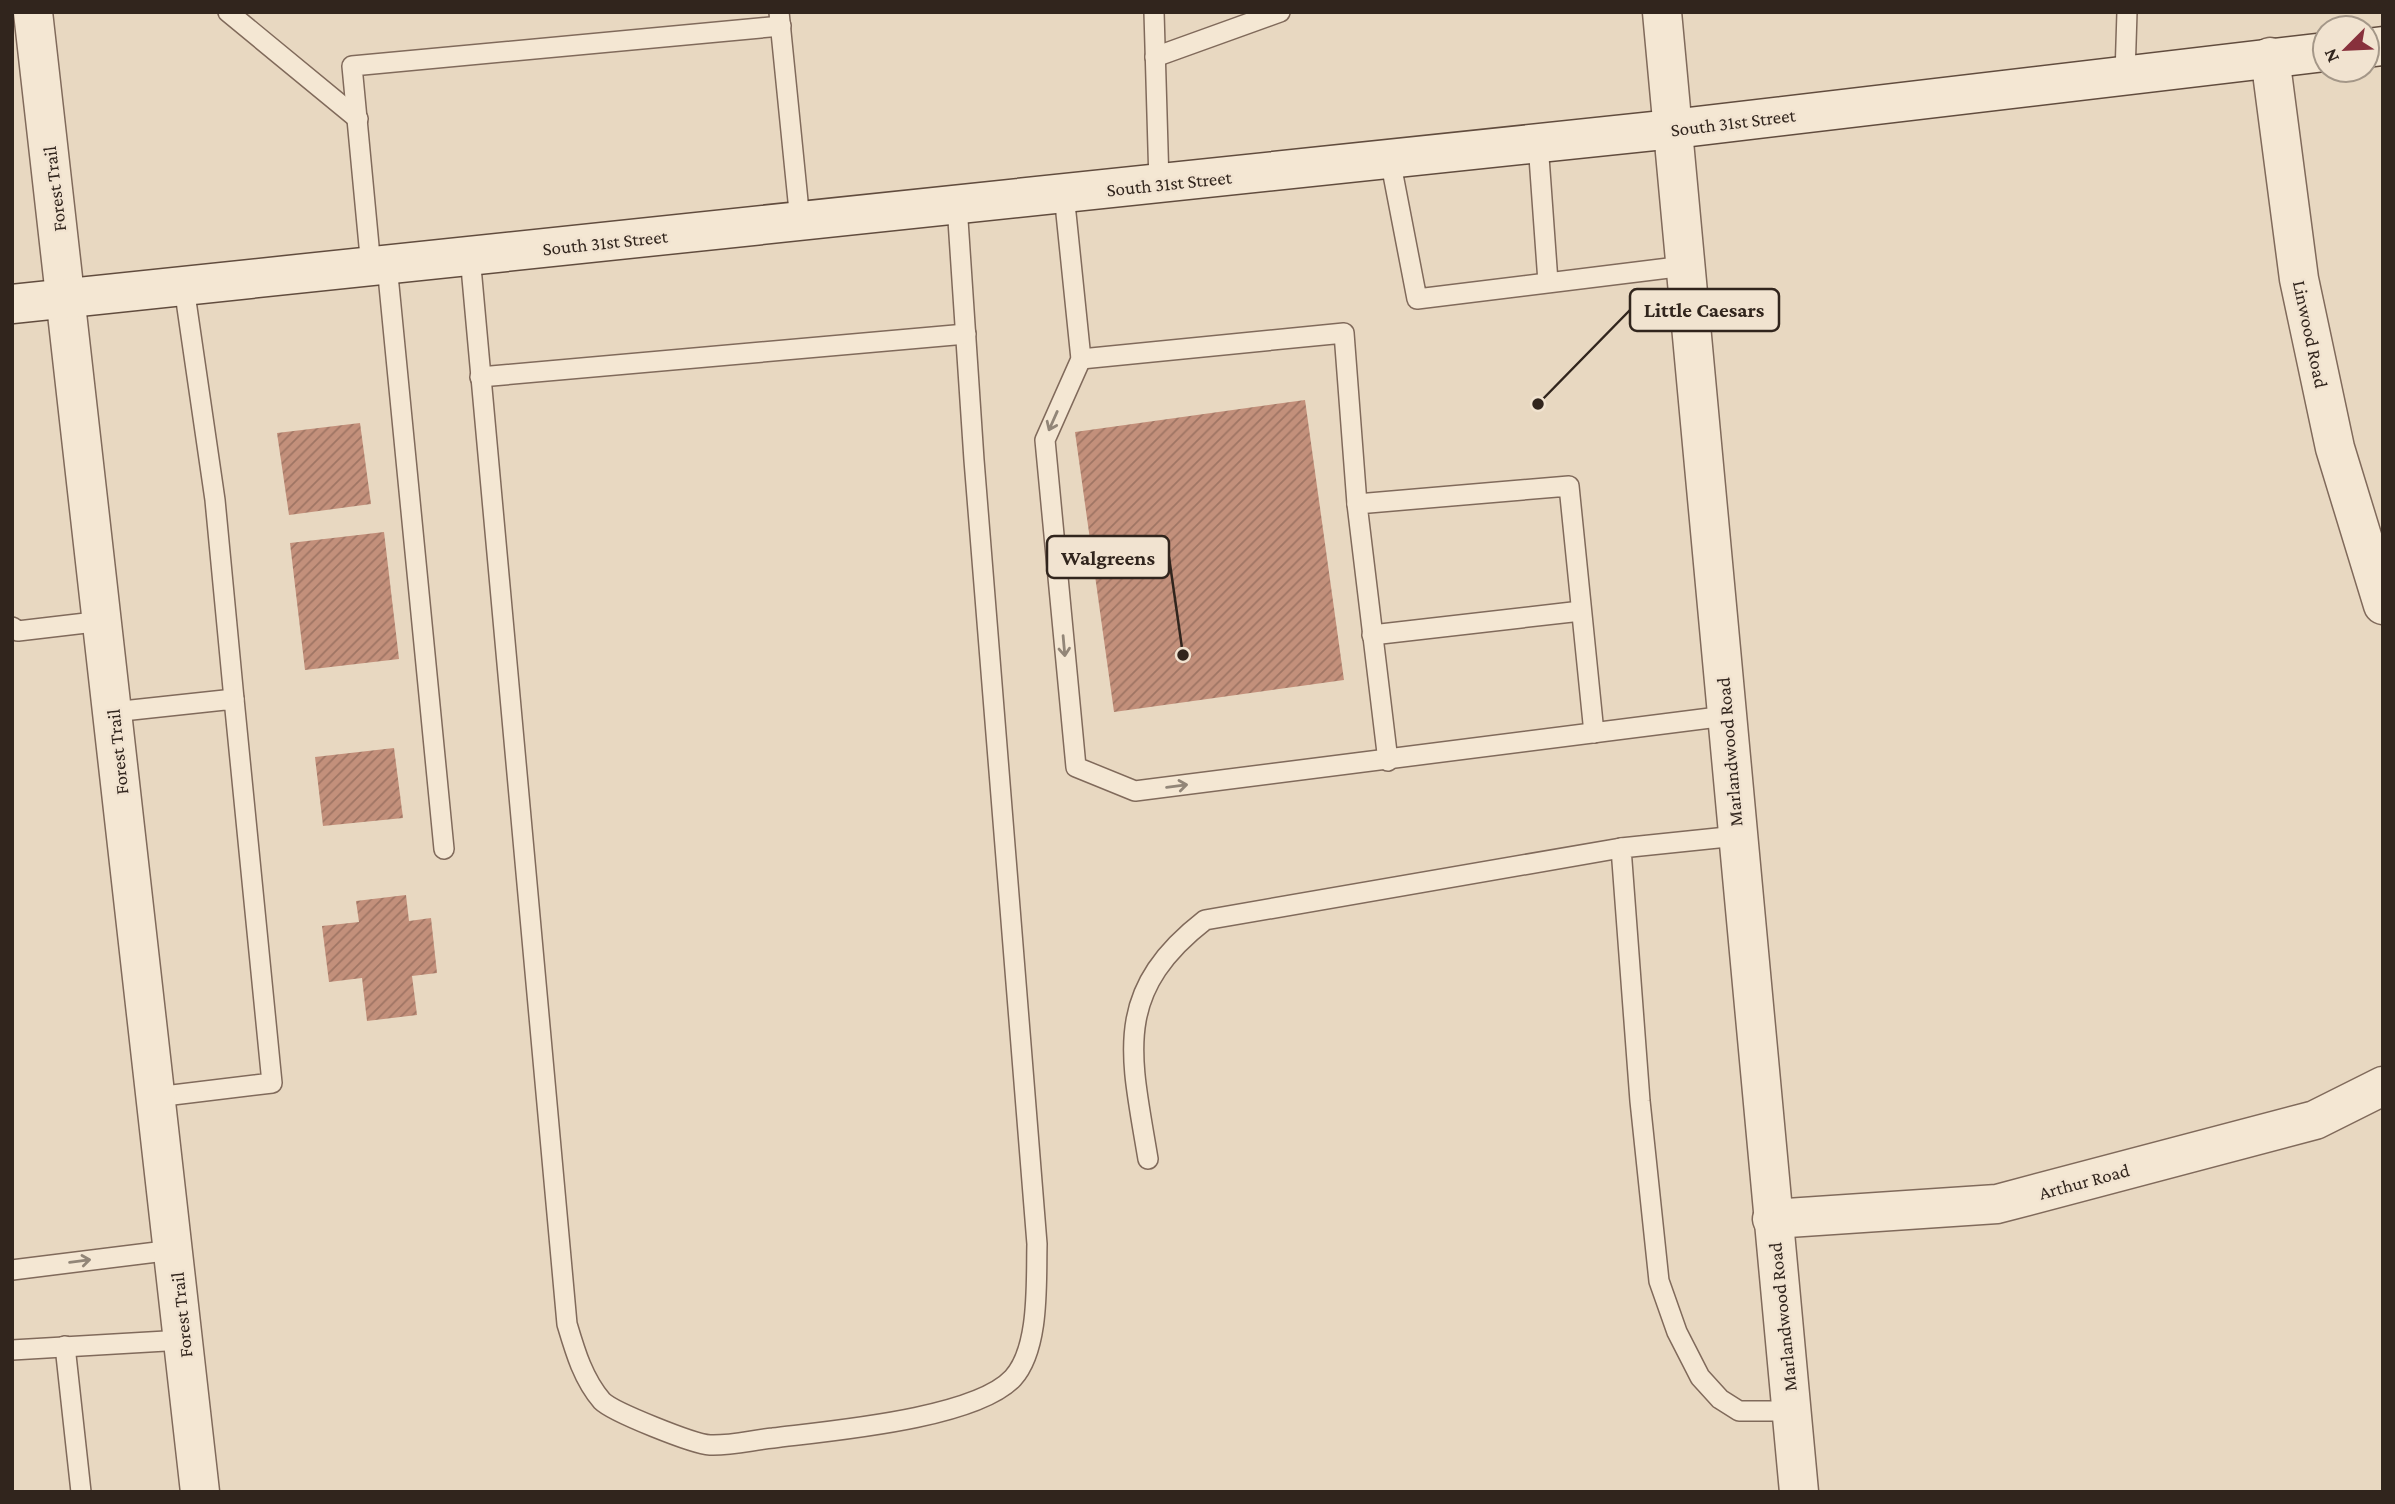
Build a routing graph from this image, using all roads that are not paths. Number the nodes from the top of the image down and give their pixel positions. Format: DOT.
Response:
graph roads {
  1 [pos="33,12"];
  2 [pos="228,12"];
  3 [pos="1154,12"];
  4 [pos="1280,12"];
  5 [pos="1662,12"];
  6 [pos="2127,12"];
  7 [pos="780,19"];
  8 [pos="2311,53"];
  9 [pos="1155,57"];
  10 [pos="2270,57"];
  11 [pos="2125,75"];
  12 [pos="358,119"];
  13 [pos="1673,129"];
  14 [pos="1538,144"];
  15 [pos="1390,159"];
  16 [pos="1159,183"];
  17 [pos="1064,194"];
  18 [pos="957,205"];
  19 [pos="800,221"];
  20 [pos="470,256"];
  21 [pos="379,266"];
  22 [pos="1685,266"];
  23 [pos="1548,282"];
  24 [pos="184,287"];
  25 [pos="66,299"];
  26 [pos="12,304"];
  27 [pos="966,334"];
  28 [pos="1082,359"];
  29 [pos="480,377"];
  30 [pos="1357,503"];
  31 [pos="2383,605"];
  32 [pos="1581,611"];
  33 [pos="103,621"];
  34 [pos="12,627"];
  35 [pos="1372,635"];
  36 [pos="234,699"];
  37 [pos="113,712"];
  38 [pos="1726,716"];
  39 [pos="1594,733"];
  40 [pos="1388,761"];
  41 [pos="1737,836"];
  42 [pos="1621,848"];
  43 [pos="444,849"];
  44 [pos="2383,1086"];
  45 [pos="156,1097"];
  46 [pos="1148,1159"];
  47 [pos="1772,1219"];
  48 [pos="173,1250"];
  49 [pos="12,1270"];
  50 [pos="183,1340"];
  51 [pos="65,1346"];
  52 [pos="12,1350"];
  53 [pos="1791,1411"];
  54 [pos="80,1492"];
  55 [pos="200,1492"];
  56 [pos="1799,1492"];
  1 -- 25 [label="street, Forest Trail"];
  2 -- 12 [label="lane"];
  3 -- 9 [label="lane"];
  4 -- 9 [label="lane"];
  5 -- 13 [label="street, Marlandwood Road"];
  6 -- 11 [label="lane"];
  7 -- 12 [label="lane"];
  7 -- 19 [label="lane"];
  8 -- 10 [label="street, South 31st Street"];
  9 -- 16 [label="lane"];
  10 -- 11 [label="street, South 31st Street"];
  10 -- 31 [label="street, Linwood Road"];
  11 -- 13 [label="street, South 31st Street"];
  12 -- 21 [label="lane"];
  13 -- 14 [label="street, South 31st Street"];
  13 -- 22 [label="street, Marlandwood Road"];
  14 -- 15 [label="street, South 31st Street"];
  14 -- 23 [label="lane"];
  15 -- 16 [label="street, South 31st Street"];
  15 -- 23 [label="lane"];
  16 -- 17 [label="street, South 31st Street"];
  17 -- 18 [label="street, South 31st Street"];
  17 -- 28 [label="lane"];
  18 -- 19 [label="street, South 31st Street"];
  18 -- 27 [label="lane"];
  19 -- 20 [label="street, South 31st Street"];
  20 -- 21 [label="street, South 31st Street"];
  20 -- 29 [label="lane"];
  21 -- 24 [label="street, South 31st Street"];
  21 -- 43 [label="lane"];
  22 -- 23 [label="lane"];
  22 -- 38 [label="street, Marlandwood Road"];
  24 -- 25 [label="street, South 31st Street"];
  24 -- 36 [label="lane"];
  25 -- 26 [label="street, South 31st Street"];
  25 -- 33 [label="street, Forest Trail"];
  27 -- 29 [label="lane"];
  27 -- 29 [label="lane"];
  28 -- 30 [label="lane"];
  28 -- 40 [label="lane, one-way"];
  30 -- 32 [label="lane"];
  30 -- 35 [label="lane"];
  32 -- 35 [label="lane"];
  32 -- 39 [label="lane"];
  33 -- 34 [label="lane"];
  33 -- 37 [label="street, Forest Trail"];
  35 -- 40 [label="lane"];
  36 -- 37 [label="lane"];
  36 -- 45 [label="lane"];
  37 -- 45 [label="street, Forest Trail"];
  38 -- 39 [label="lane"];
  38 -- 41 [label="street, Marlandwood Road"];
  39 -- 40 [label="lane"];
  41 -- 42 [label="lane"];
  41 -- 47 [label="street, Marlandwood Road"];
  42 -- 46 [label="lane"];
  42 -- 53 [label="lane"];
  44 -- 47 [label="street, Arthur Road"];
  45 -- 48 [label="street, Forest Trail"];
  47 -- 53 [label="street, Marlandwood Road"];
  49 -- 48 [label="lane, one-way"];
  48 -- 50 [label="street, Forest Trail"];
  50 -- 51 [label="lane"];
  50 -- 55 [label="street, Forest Trail"];
  51 -- 52 [label="lane"];
  51 -- 54 [label="lane"];
  53 -- 56 [label="street, Marlandwood Road"];
}
